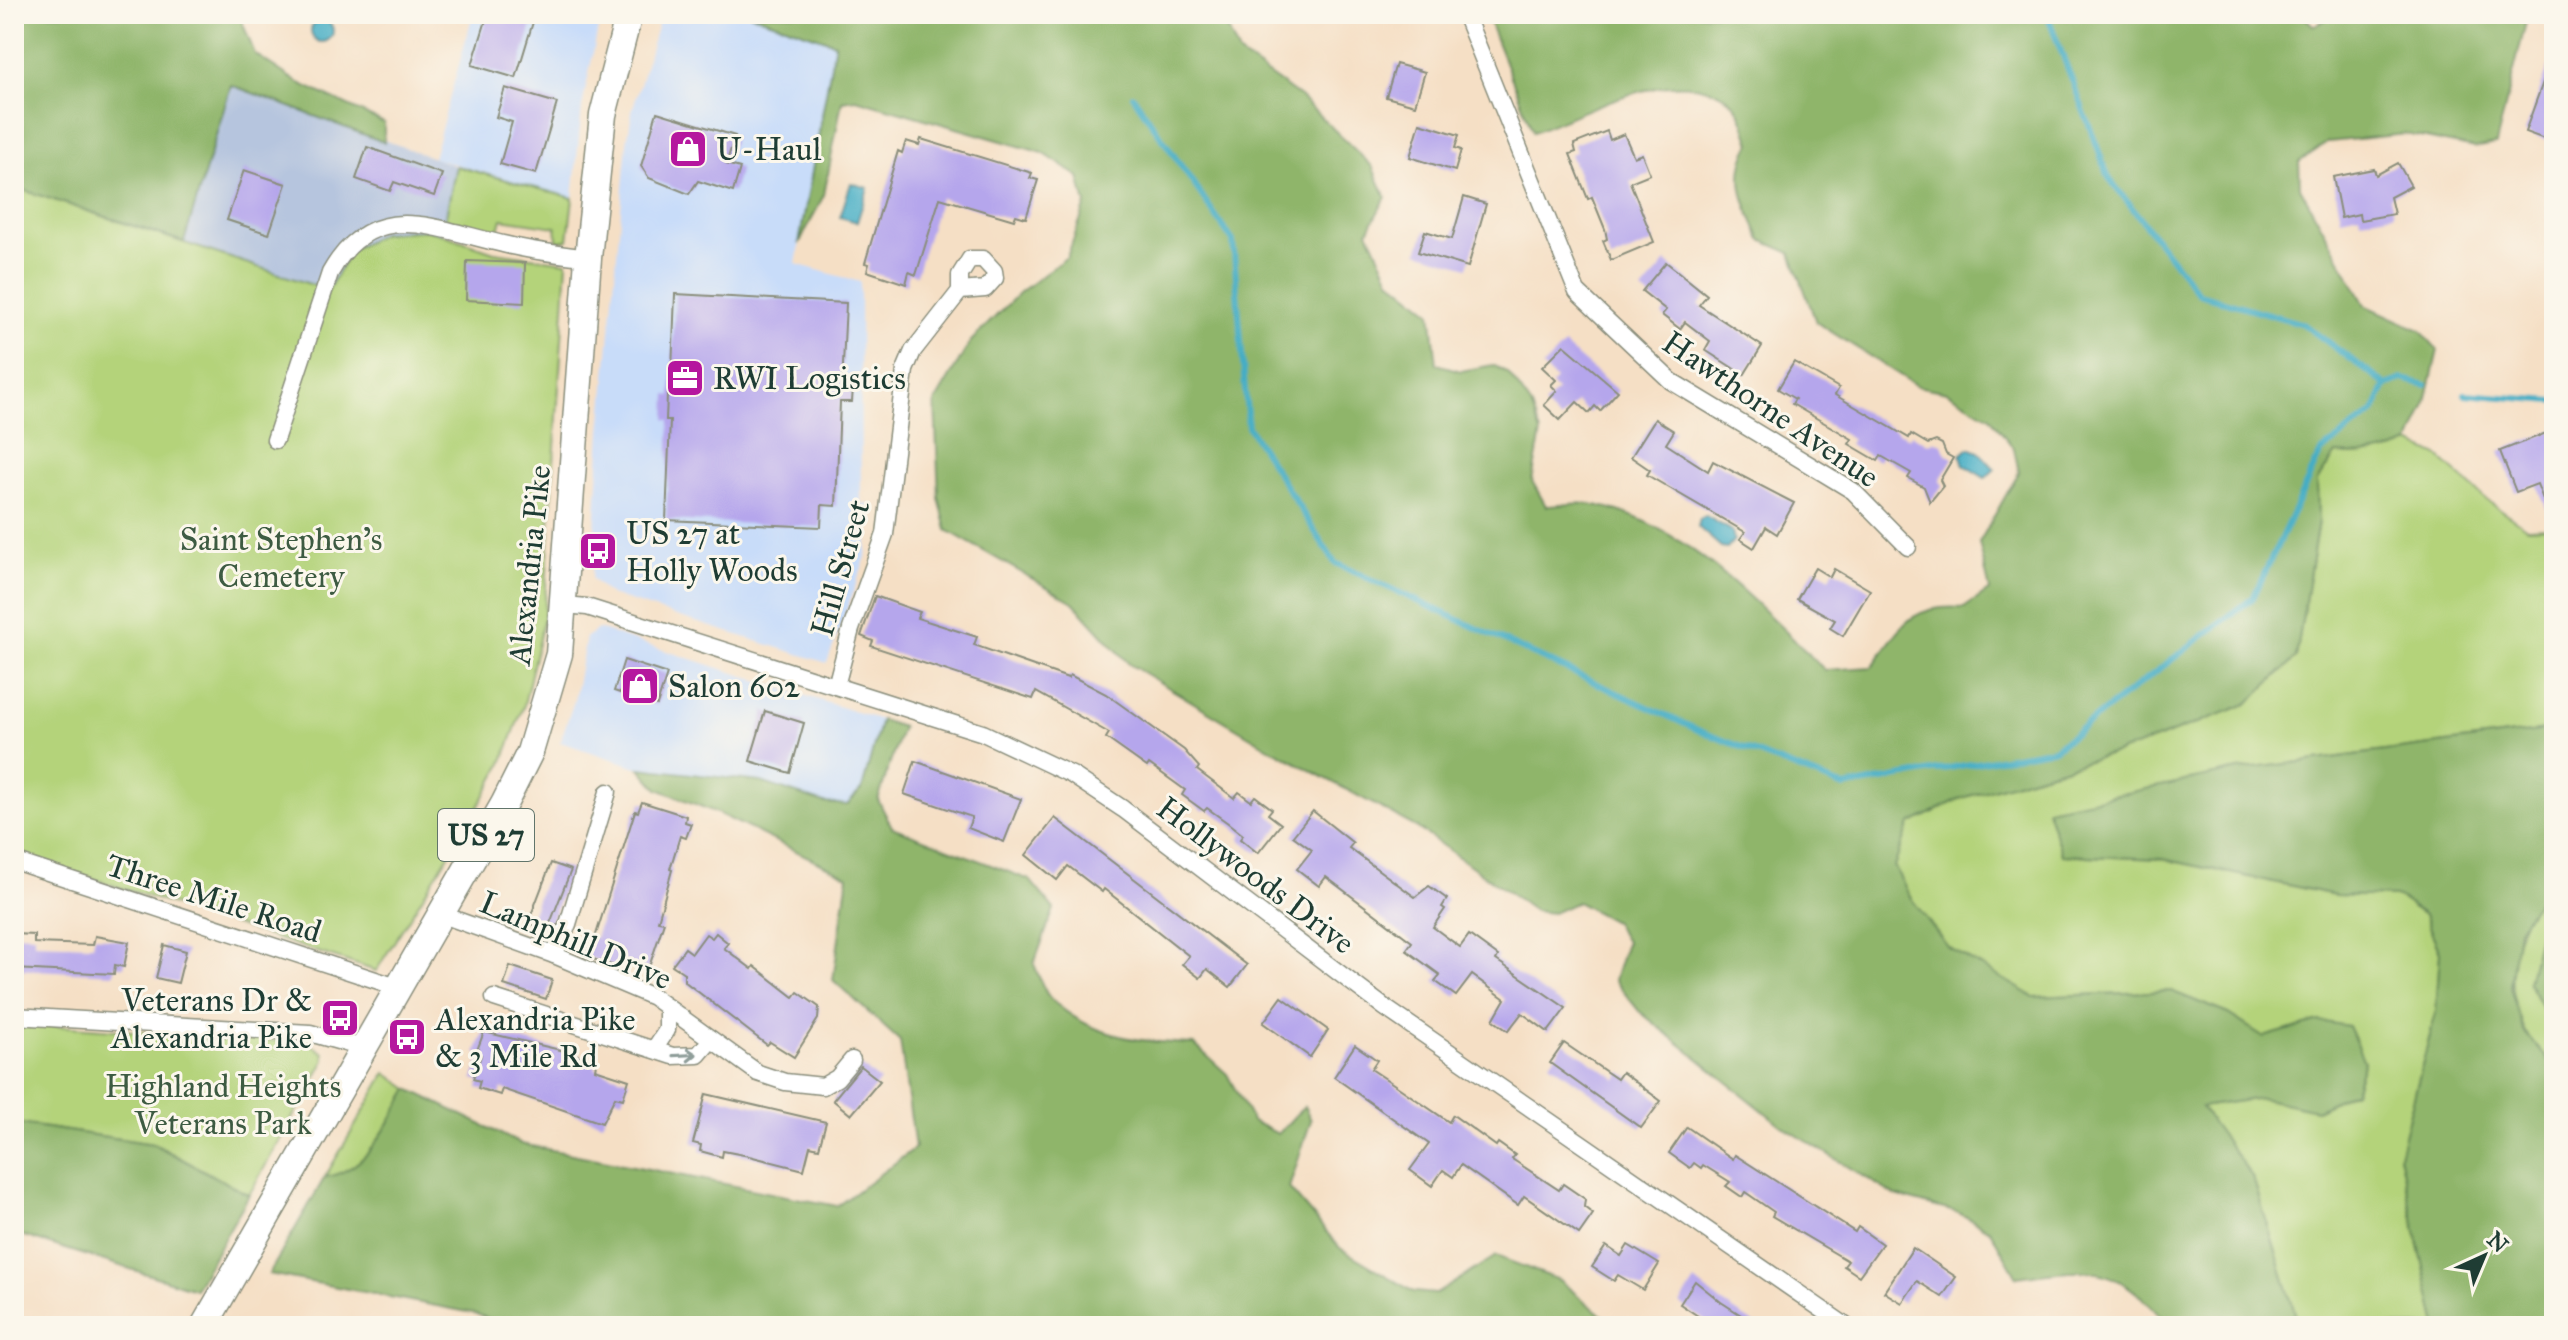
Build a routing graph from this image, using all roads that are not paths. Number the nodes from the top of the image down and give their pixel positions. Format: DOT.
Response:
graph roads {
  1 [pos="629,14"];
  2 [pos="1465,14"];
  3 [pos="588,258"];
  4 [pos="960,291"];
  5 [pos="275,440"];
  6 [pos="1908,547"];
  7 [pos="565,605"];
  8 [pos="836,686"];
  9 [pos="608,792"];
  10 [pos="14,861"];
  11 [pos="440,914"];
  12 [pos="554,955"];
  13 [pos="397,987"];
  14 [pos="494,998"];
  15 [pos="667,1007"];
  16 [pos="14,1016"];
  17 [pos="711,1040"];
  18 [pos="363,1048"];
  19 [pos="655,1048"];
  20 [pos="852,1060"];
  21 [pos="204,1326"];
  22 [pos="1846,1326"];
  1 -- 3 [label="main road, Alexandria Pike / US 27"];
  2 -- 6 [label="street, Hawthorne Avenue"];
  3 -- 5 [label="street"];
  3 -- 7 [label="main road, Alexandria Pike / US 27"];
  4 -- 8 [label="street, Hill Street"];
  7 -- 8 [label="street, Hollywoods Drive"];
  7 -- 11 [label="main road, Alexandria Pike / US 27"];
  8 -- 22 [label="street, Hollywoods Drive"];
  9 -- 12 [label="street"];
  10 -- 13 [label="street, Three Mile Road"];
  11 -- 12 [label="street, Lamphill Drive"];
  11 -- 13 [label="main road, Alexandria Pike / US 27"];
  12 -- 15 [label="street, Lamphill Drive"];
  13 -- 18 [label="main road, Alexandria Pike / US 27"];
  14 -- 19 [label="street"];
  15 -- 17 [label="street, Lamphill Drive"];
  15 -- 19 [label="street"];
  16 -- 18 [label="street"];
  19 -- 17 [label="street, one-way"];
  17 -- 20 [label="street, Lamphill Drive"];
  18 -- 21 [label="main road, Alexandria Pike / US 27"];
}
